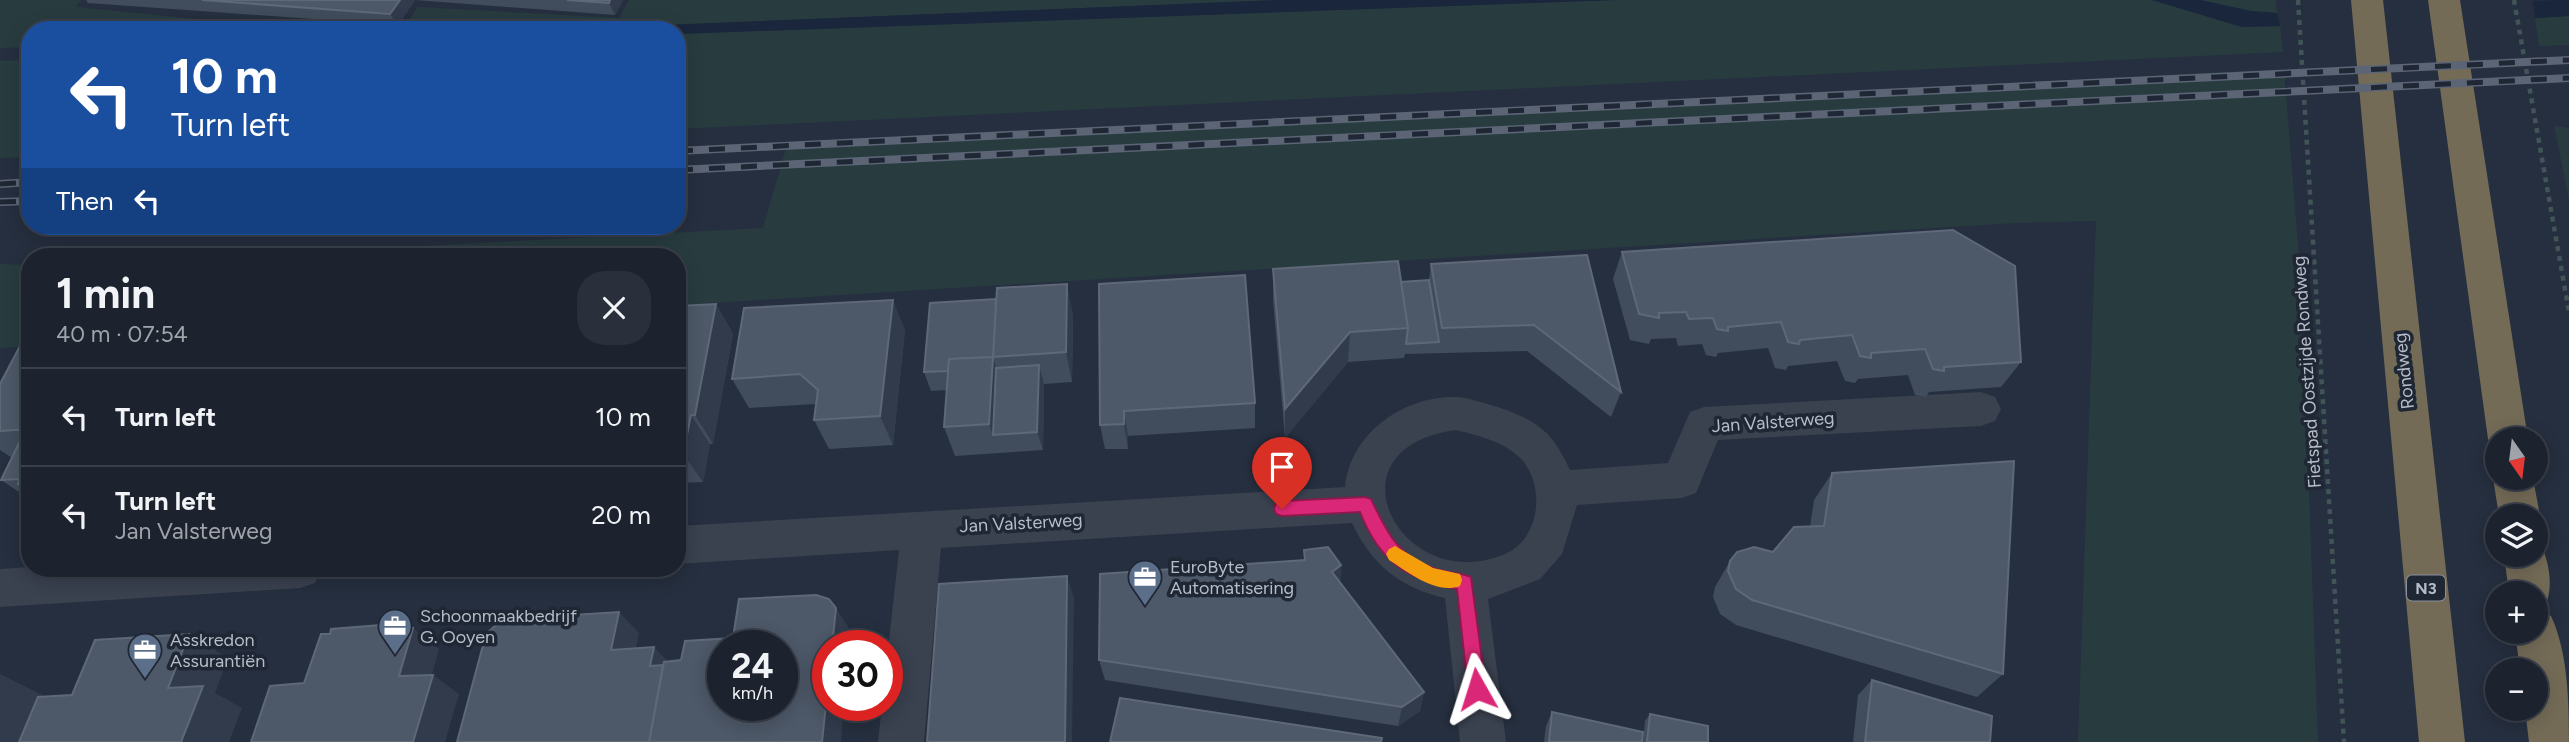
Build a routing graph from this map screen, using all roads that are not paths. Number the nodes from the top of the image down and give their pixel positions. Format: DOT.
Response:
graph roads {
  1 [pos="2367,0"];
  2 [pos="2444,0"];
  3 [pos="1981,409"];
  4 [pos="2506,427"];
  5 [pos="1558,489"];
  6 [pos="1365,504"];
  7 [pos="922,529"];
  8 [pos="686,543"];
  9 [pos="174,577"];
  10 [pos="1465,582"];
  11 [pos="0,588"];
  12 [pos="2538,644"];
  13 [pos="901,742"];
  14 [pos="1483,742"];
  15 [pos="2442,742"];
  16 [pos="2552,742"];
  1 -- 15 [label="highway, Rondweg / N3"];
  2 -- 4 [label="highway"];
  3 -- 5 [label="street, Jan Valsterweg"];
  5 -- 6 [label="street"];
  5 -- 10 [label="street"];
  6 -- 7 [label="street, Jan Valsterweg"];
  6 -- 10 [label="street"];
  7 -- 8 [label="street, Jan Valsterweg"];
  7 -- 13 [label="street"];
  9 -- 11 [label="street"];
  10 -- 14 [label="street"];
  12 -- 16 [label="highway"];
}
